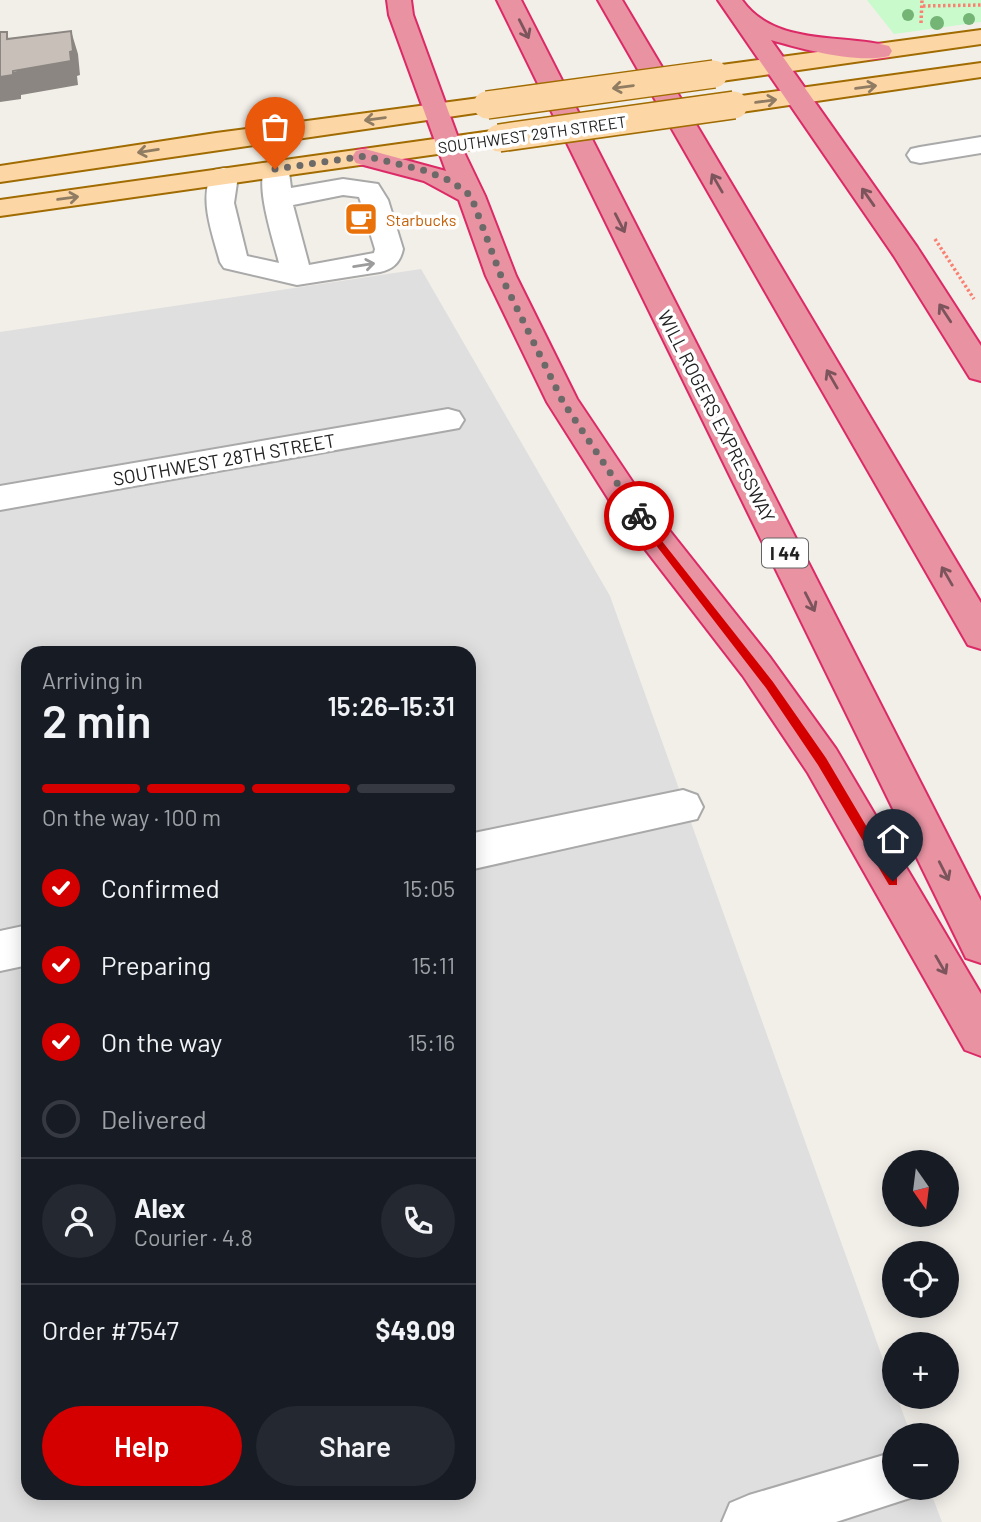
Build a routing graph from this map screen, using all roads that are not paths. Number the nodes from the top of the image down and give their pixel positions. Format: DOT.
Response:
graph roads {
  1 [pos="399,0"];
  2 [pos="509,0"];
  3 [pos="610,0"];
  4 [pos="730,0"];
  5 [pos="745,21"];
  6 [pos="981,37"];
  7 [pos="880,51"];
  8 [pos="778,65"];
  9 [pos="979,73"];
  10 [pos="798,96"];
  11 [pos="435,111"];
  12 [pos="216,141"];
  13 [pos="981,145"];
  14 [pos="448,146"];
  15 [pos="920,155"];
  16 [pos="365,156"];
  17 [pos="275,169"];
  18 [pos="0,174"];
  19 [pos="224,176"];
  20 [pos="471,196"];
  21 [pos="278,199"];
  22 [pos="0,208"];
  23 [pos="297,276"];
  24 [pos="981,371"];
  25 [pos="448,420"];
  26 [pos="0,498"];
  27 [pos="981,635"];
  28 [pos="683,807"];
  29 [pos="476,851"];
  30 [pos="981,944"];
  31 [pos="21,946"];
  32 [pos="0,951"];
  33 [pos="981,1035"];
  34 [pos="882,1482"];
  35 [pos="749,1522"];
  1 -- 11 [label="highway"];
  2 -- 30 [label="highway, WILL ROGERS EXPRESSWAY / I 44, one-way"];
  27 -- 3 [label="highway, one-way"];
  4 -- 5 [label="highway"];
  5 -- 7 [label="highway"];
  5 -- 8 [label="highway"];
  6 -- 7 [label="main road, SOUTHWEST 29TH STREET"];
  7 -- 8 [label="main road, SOUTHWEST 29TH STREET"];
  8 -- 10 [label="highway"];
  8 -- 11 [label="main road, SOUTHWEST 29TH STREET, one-way, bridge"];
  10 -- 9 [label="main road, SOUTHWEST 29TH STREET, one-way"];
  14 -- 10 [label="main road, SOUTHWEST 29TH STREET, one-way, bridge"];
  24 -- 10 [label="highway, one-way"];
  11 -- 12 [label="main road, SOUTHWEST 29TH STREET, one-way"];
  11 -- 14 [label="highway"];
  12 -- 18 [label="main road, SOUTHWEST 29TH STREET, one-way"];
  12 -- 19 [label="main road"];
  13 -- 15 [label="street"];
  14 -- 16 [label="main road, SOUTHWEST 29TH STREET"];
  14 -- 20 [label="highway"];
  16 -- 17 [label="main road, SOUTHWEST 29TH STREET"];
  16 -- 20 [label="highway"];
  17 -- 19 [label="main road, SOUTHWEST 29TH STREET"];
  17 -- 21 [label="street"];
  22 -- 19 [label="main road, SOUTHWEST 29TH STREET, one-way"];
  19 -- 23 [label="street"];
  20 -- 33 [label="highway, one-way"];
  21 -- 23 [label="street"];
  23 -- 21 [label="street, one-way"];
  25 -- 26 [label="street, SOUTHWEST 28TH STREET"];
  28 -- 29 [label="street"];
  31 -- 32 [label="street"];
  34 -- 35 [label="street"];
}
